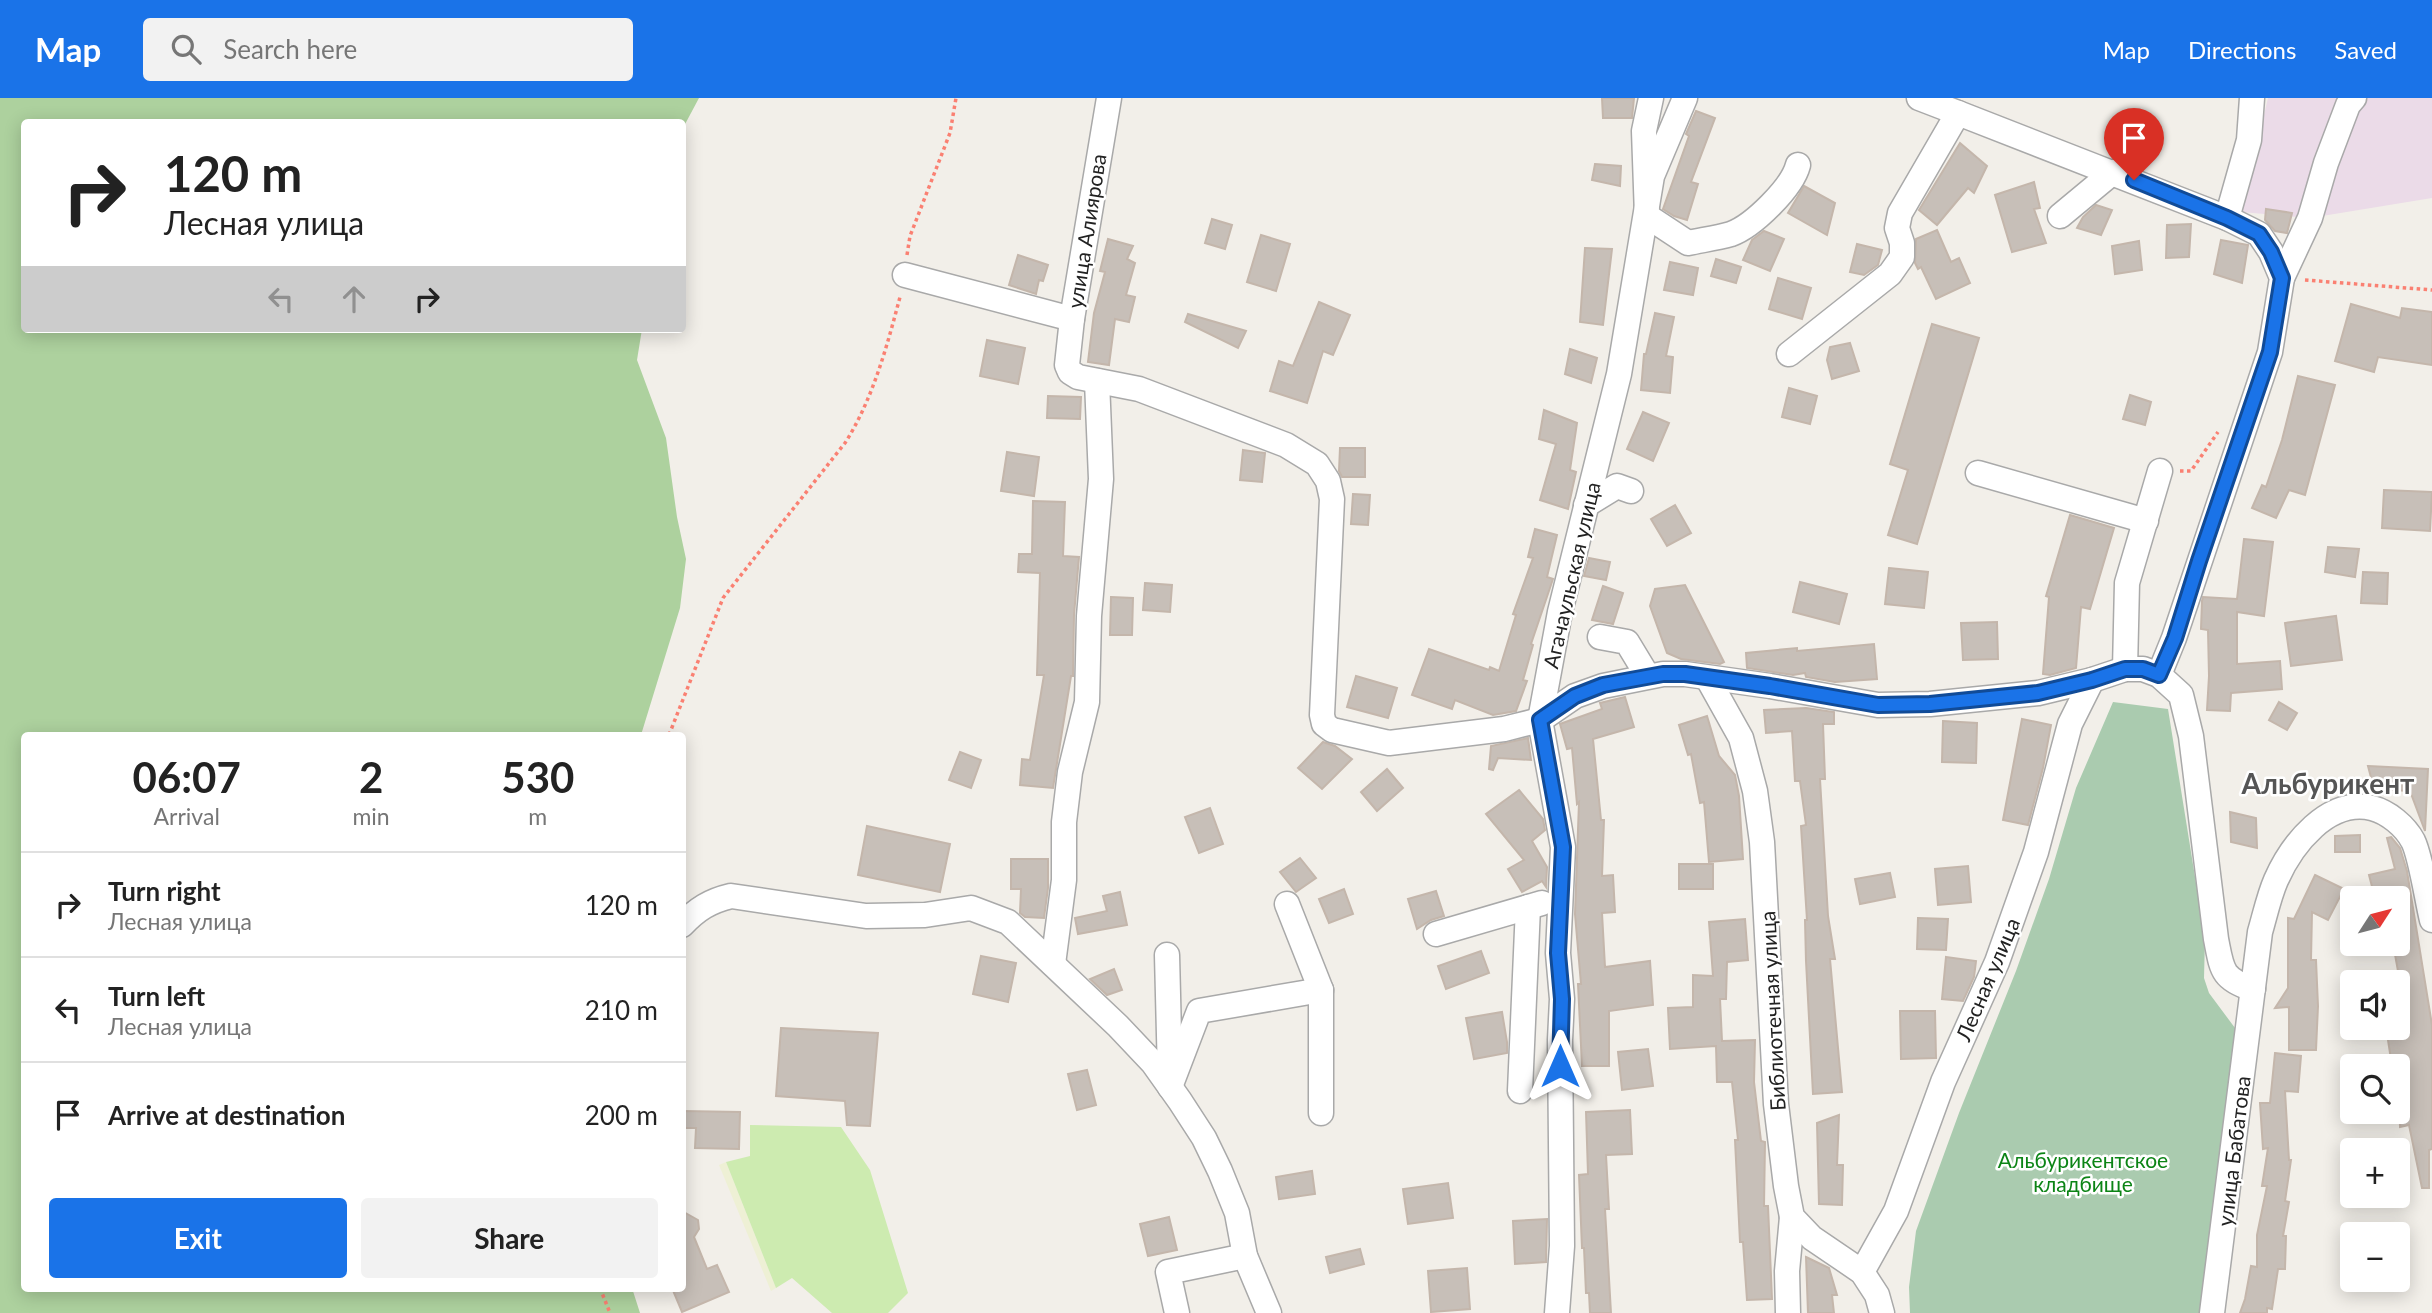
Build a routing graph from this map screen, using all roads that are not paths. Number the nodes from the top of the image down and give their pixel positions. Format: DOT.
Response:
graph roads {
  1 [pos="1109,98"];
  2 [pos="1651,98"];
  3 [pos="1685,98"];
  4 [pos="1919,98"];
  5 [pos="2252,98"];
  6 [pos="2354,98"];
  7 [pos="1958,113"];
  8 [pos="1798,165"];
  9 [pos="2113,172"];
  10 [pos="1647,216"];
  11 [pos="2060,216"];
  12 [pos="2227,218"];
  13 [pos="905,275"];
  14 [pos="2282,278"];
  15 [pos="1072,319"];
  16 [pos="1789,354"];
  17 [pos="1097,381"];
  18 [pos="2160,471"];
  19 [pos="1978,473"];
  20 [pos="1631,491"];
  21 [pos="1586,505"];
  22 [pos="2146,521"];
  23 [pos="1600,637"];
  24 [pos="2125,669"];
  25 [pos="1647,675"];
  26 [pos="2159,675"];
  27 [pos="1708,679"];
  28 [pos="2092,680"];
  29 [pos="1540,720"];
  30 [pos="1560,898"];
  31 [pos="1287,904"];
  32 [pos="1528,907"];
  33 [pos="2432,920"];
  34 [pos="686,921"];
  35 [pos="1436,934"];
  36 [pos="1167,955"];
  37 [pos="1053,964"];
  38 [pos="2253,989"];
  39 [pos="1321,990"];
  40 [pos="1170,1087"];
  41 [pos="1520,1091"];
  42 [pos="1321,1114"];
  43 [pos="1792,1217"];
  44 [pos="1245,1256"];
  45 [pos="1862,1272"];
  46 [pos="1177,1313"];
  47 [pos="1269,1313"];
  48 [pos="1557,1313"];
  49 [pos="1788,1313"];
  50 [pos="1882,1313"];
  51 [pos="2212,1313"];
  1 -- 15 [label="street, улица Алиярова"];
  2 -- 10 [label="street, Агачаульская улица"];
  3 -- 10 [label="street, Агачаульская улица"];
  4 -- 7 [label="street"];
  5 -- 12 [label="street"];
  6 -- 14 [label="street"];
  7 -- 9 [label="street"];
  7 -- 16 [label="street"];
  8 -- 10 [label="street"];
  9 -- 11 [label="street"];
  9 -- 12 [label="street"];
  10 -- 21 [label="street, Агачаульская улица"];
  12 -- 14 [label="street"];
  13 -- 15 [label="street"];
  14 -- 26 [label="street"];
  15 -- 17 [label="street, улица Алиярова"];
  17 -- 29 [label="street"];
  17 -- 37 [label="street"];
  18 -- 22 [label="street"];
  19 -- 22 [label="street"];
  20 -- 21 [label="street"];
  21 -- 29 [label="street, Агачаульская улица"];
  22 -- 24 [label="street"];
  23 -- 25 [label="street"];
  24 -- 26 [label="street"];
  24 -- 28 [label="street"];
  25 -- 27 [label="street"];
  25 -- 29 [label="street"];
  26 -- 38 [label="street"];
  27 -- 28 [label="street"];
  27 -- 43 [label="street, Библиотечная улица"];
  28 -- 45 [label="street, Лесная улица"];
  29 -- 30 [label="street, Агачаульская улица"];
  30 -- 32 [label="street"];
  30 -- 48 [label="street, Агачаульская улица"];
  31 -- 39 [label="street"];
  32 -- 35 [label="street"];
  32 -- 41 [label="street"];
  33 -- 38 [label="street, улица Бабатова"];
  34 -- 37 [label="street"];
  36 -- 40 [label="street"];
  37 -- 40 [label="street"];
  38 -- 51 [label="street, улица Бабатова"];
  39 -- 40 [label="street"];
  39 -- 42 [label="street"];
  40 -- 44 [label="street"];
  43 -- 45 [label="street"];
  43 -- 49 [label="street, Библиотечная улица"];
  44 -- 46 [label="street"];
  44 -- 47 [label="street"];
  45 -- 50 [label="street"];
}
